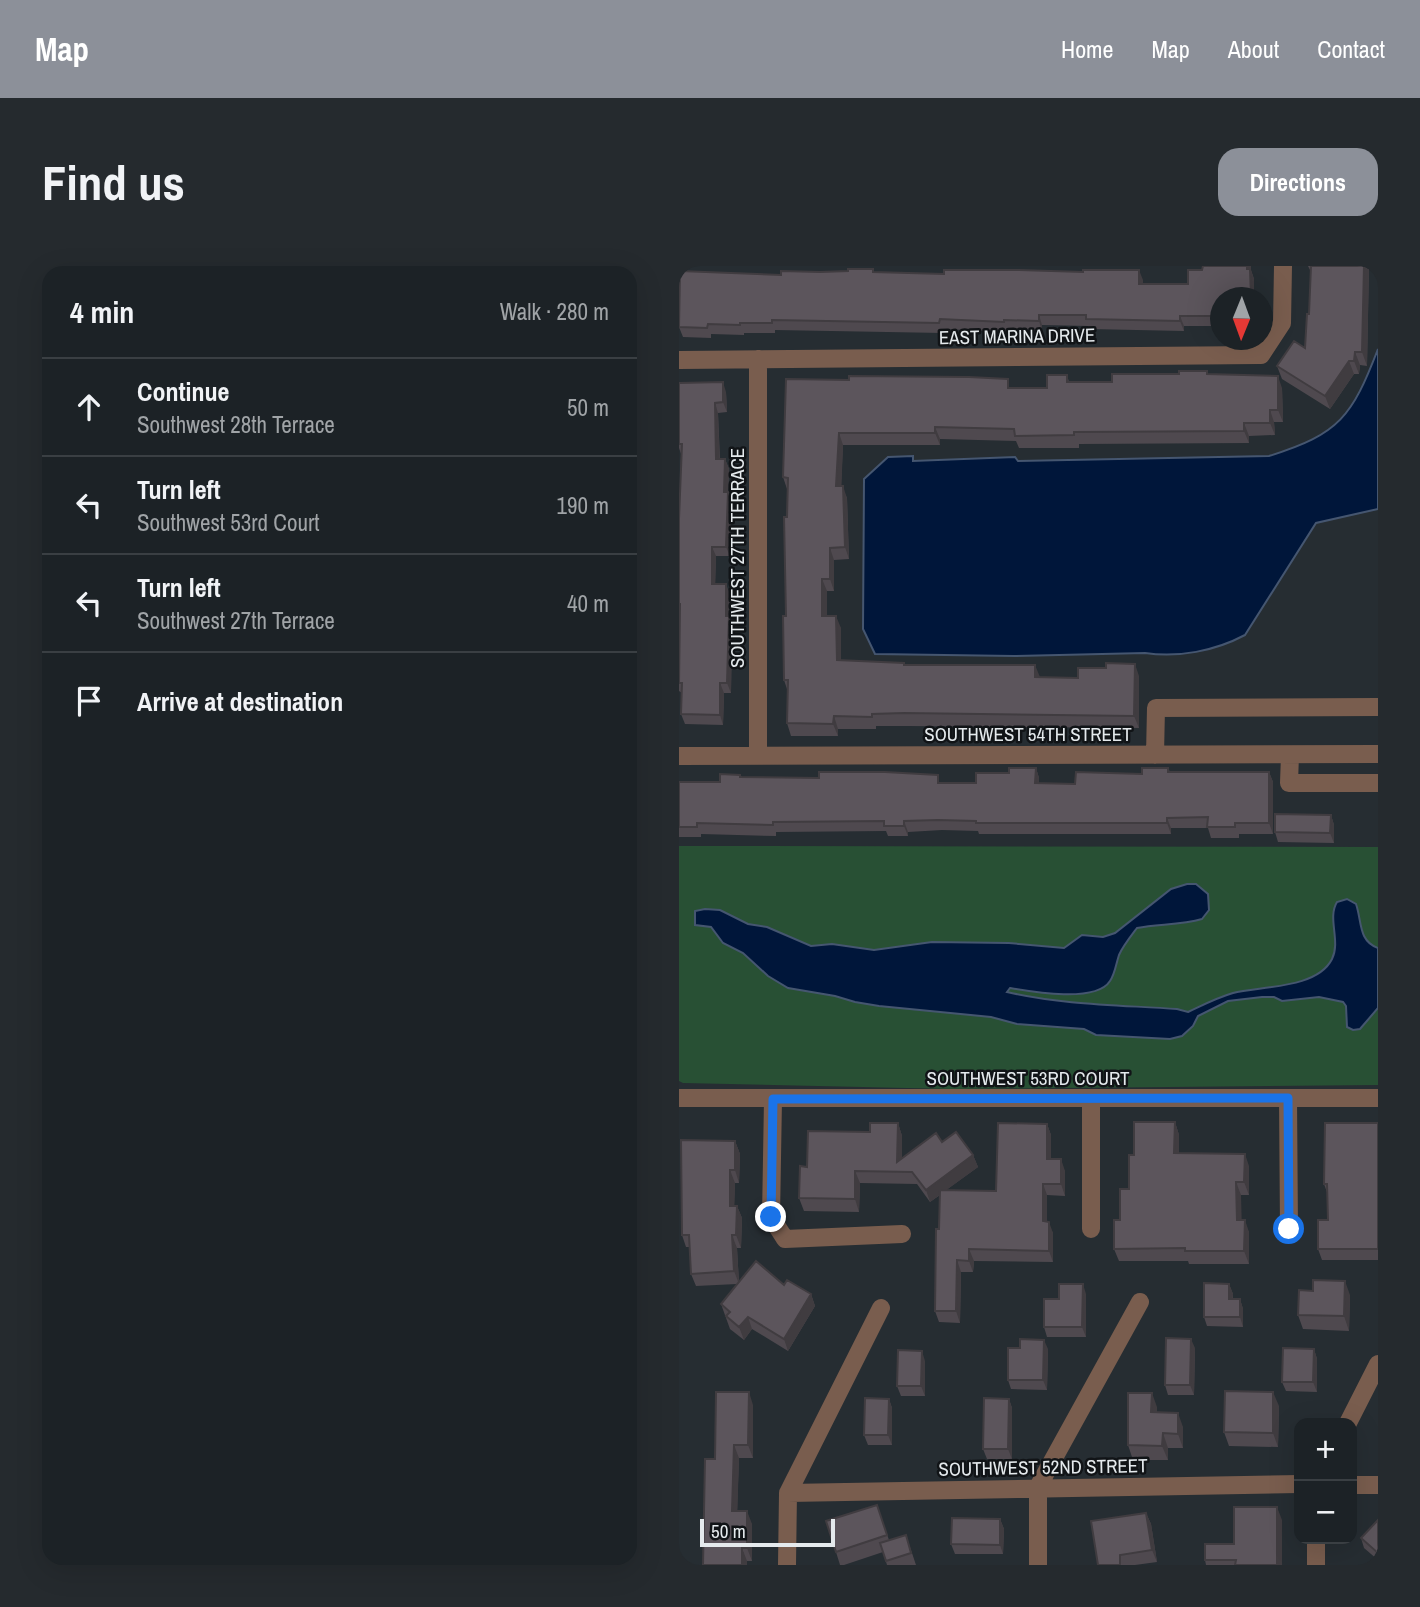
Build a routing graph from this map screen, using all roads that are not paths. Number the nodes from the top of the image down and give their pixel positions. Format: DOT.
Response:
graph roads {
  1 [pos="1283,266"];
  2 [pos="758,359"];
  3 [pos="679,360"];
  4 [pos="1378,707"];
  5 [pos="1378,754"];
  6 [pos="1155,755"];
  7 [pos="1290,755"];
  8 [pos="679,756"];
  9 [pos="758,756"];
  10 [pos="1378,783"];
  11 [pos="679,1098"];
  12 [pos="1288,1098"];
  13 [pos="1378,1098"];
  14 [pos="773,1099"];
  15 [pos="1091,1099"];
  16 [pos="1091,1229"];
  17 [pos="1289,1229"];
  18 [pos="902,1234"];
  19 [pos="1140,1302"];
  20 [pos="881,1308"];
  21 [pos="1378,1364"];
  22 [pos="1350,1418"];
  23 [pos="1294,1484"];
  24 [pos="1357,1485"];
  25 [pos="1378,1485"];
  26 [pos="1038,1488"];
  27 [pos="788,1493"];
  28 [pos="1316,1544"];
  29 [pos="787,1565"];
  30 [pos="1038,1565"];
  31 [pos="1316,1565"];
  1 -- 2 [label="street, EAST MARINA DRIVE"];
  2 -- 3 [label="street, EAST MARINA DRIVE"];
  2 -- 9 [label="street, SOUTHWEST 27TH TERRACE"];
  4 -- 6 [label="street"];
  5 -- 7 [label="street, SOUTHWEST 54TH STREET"];
  6 -- 7 [label="street, SOUTHWEST 54TH STREET"];
  6 -- 9 [label="street, SOUTHWEST 54TH STREET"];
  7 -- 10 [label="street"];
  8 -- 9 [label="street, SOUTHWEST 54TH STREET"];
  11 -- 14 [label="street, SOUTHWEST 53RD COURT"];
  12 -- 13 [label="street, SOUTHWEST 53RD COURT"];
  12 -- 15 [label="street, SOUTHWEST 53RD COURT"];
  12 -- 17 [label="street"];
  14 -- 15 [label="street, SOUTHWEST 53RD COURT"];
  14 -- 18 [label="street"];
  15 -- 16 [label="street"];
  19 -- 26 [label="street"];
  20 -- 27 [label="street"];
  21 -- 22 [label="street"];
  23 -- 26 [label="street, SOUTHWEST 52ND STREET"];
  24 -- 25 [label="street"];
  26 -- 27 [label="street, SOUTHWEST 52ND STREET"];
  26 -- 30 [label="street"];
  27 -- 29 [label="street"];
  28 -- 31 [label="street"];
}
